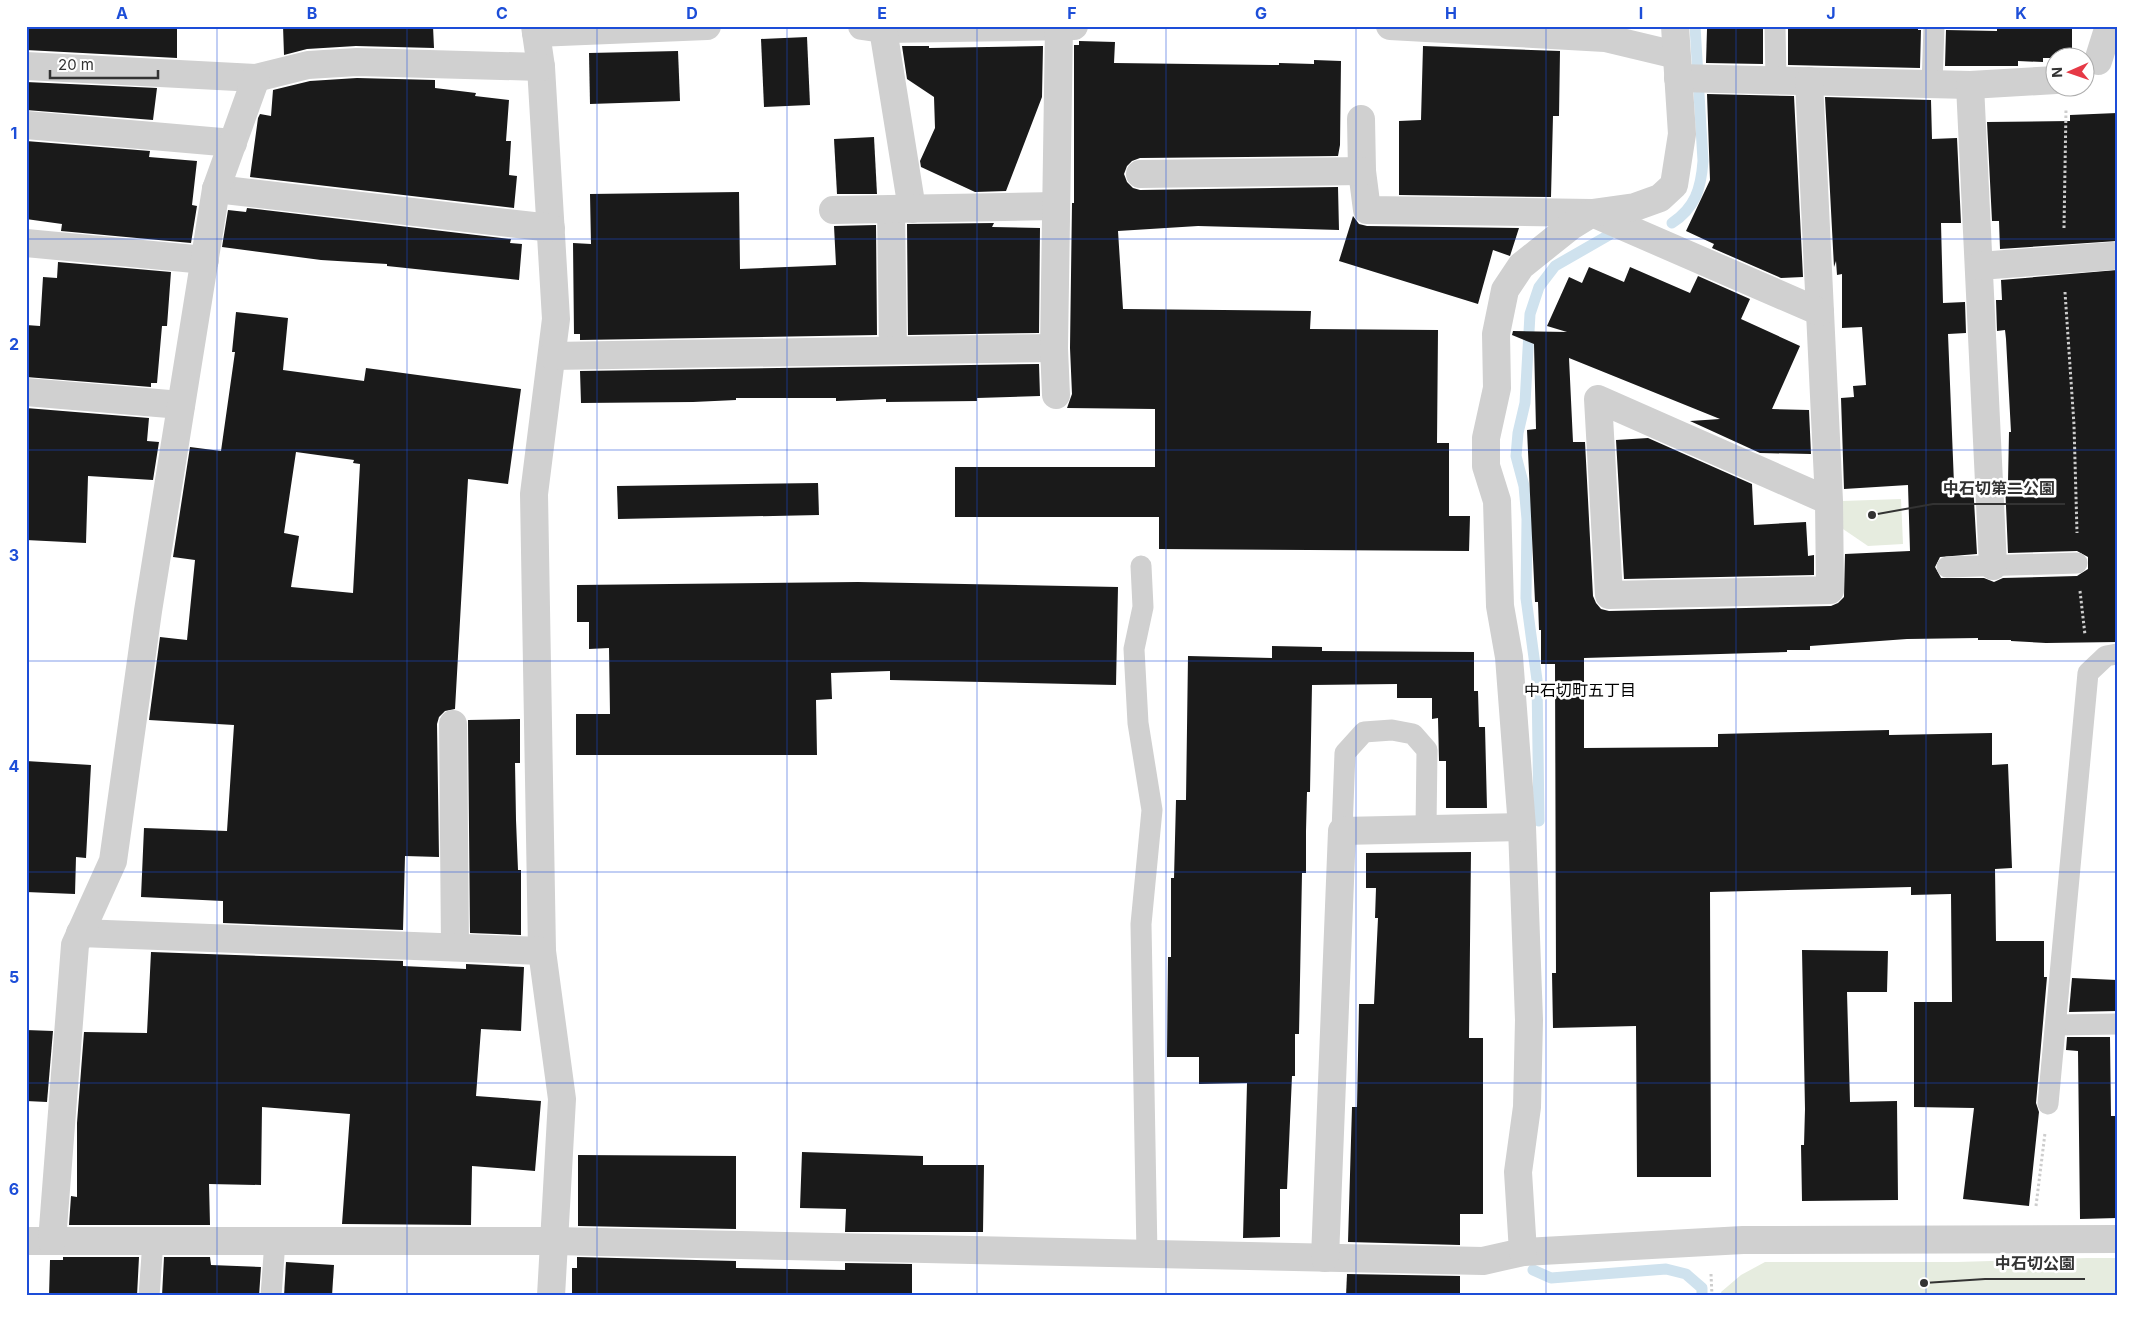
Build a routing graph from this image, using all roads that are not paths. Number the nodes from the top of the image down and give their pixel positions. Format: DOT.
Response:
graph roads {
  1 [pos="707,26"];
  2 [pos="1058,26"];
  3 [pos="1074,26"];
  4 [pos="1390,26"];
  5 [pos="1675,26"];
  6 [pos="1775,26"];
  7 [pos="1934,26"];
  8 [pos="2108,26"];
  9 [pos="872,27"];
  10 [pos="536,30"];
  11 [pos="2100,64"];
  12 [pos="26,66"];
  13 [pos="541,67"];
  14 [pos="1688,72"];
  15 [pos="256,78"];
  16 [pos="1776,80"];
  17 [pos="1810,81"];
  18 [pos="1932,85"];
  19 [pos="1970,86"];
  20 [pos="2046,90"];
  21 [pos="1361,119"];
  22 [pos="26,125"];
  23 [pos="233,143"];
  24 [pos="1362,171"];
  25 [pos="1140,174"];
  26 [pos="216,189"];
  27 [pos="1056,206"];
  28 [pos="901,209"];
  29 [pos="833,210"];
  30 [pos="1592,213"];
  31 [pos="551,228"];
  32 [pos="26,243"];
  33 [pos="2112,256"];
  34 [pos="205,260"];
  35 [pos="1978,266"];
  36 [pos="1820,312"];
  37 [pos="1054,348"];
  38 [pos="893,350"];
  39 [pos="552,356"];
  40 [pos="26,392"];
  41 [pos="1056,395"];
  42 [pos="181,405"];
  43 [pos="1829,501"];
  44 [pos="2077,563"];
  45 [pos="1141,566"];
  46 [pos="1993,566"];
  47 [pos="1947,567"];
  48 [pos="2117,654"];
  49 [pos="453,724"];
  50 [pos="1426,828"];
  51 [pos="1522,828"];
  52 [pos="1342,831"];
  53 [pos="80,933"];
  54 [pos="455,947"];
  55 [pos="542,950"];
  56 [pos="2117,1024"];
  57 [pos="2056,1025"];
  58 [pos="2048,1104"];
  59 [pos="2117,1239"];
  60 [pos="39,1241"];
  61 [pos="153,1241"];
  62 [pos="275,1241"];
  63 [pos="554,1241"];
  64 [pos="1523,1252"];
  65 [pos="1147,1254"];
  66 [pos="1324,1258"];
  67 [pos="149,1296"];
  68 [pos="271,1296"];
  69 [pos="551,1296"];
  1 -- 10 [label="street"];
  2 -- 3 [label="street"];
  2 -- 9 [label="street"];
  2 -- 27 [label="street"];
  4 -- 14 [label="street"];
  5 -- 14 [label="street"];
  6 -- 16 [label="lane"];
  7 -- 18 [label="lane"];
  8 -- 11 [label="street"];
  9 -- 28 [label="street"];
  10 -- 13 [label="street"];
  12 -- 15 [label="street"];
  13 -- 15 [label="street"];
  13 -- 31 [label="street"];
  14 -- 16 [label="street"];
  14 -- 30 [label="street"];
  15 -- 23 [label="street"];
  16 -- 17 [label="street"];
  17 -- 18 [label="street"];
  17 -- 36 [label="street"];
  18 -- 19 [label="street"];
  19 -- 20 [label="street"];
  19 -- 35 [label="street"];
  21 -- 24 [label="street"];
  22 -- 23 [label="street"];
  23 -- 26 [label="street"];
  24 -- 25 [label="street"];
  24 -- 30 [label="street"];
  26 -- 31 [label="street"];
  26 -- 34 [label="street"];
  27 -- 28 [label="street"];
  27 -- 37 [label="street"];
  28 -- 29 [label="street"];
  28 -- 38 [label="street"];
  30 -- 36 [label="street"];
  30 -- 51 [label="street"];
  31 -- 39 [label="street"];
  32 -- 34 [label="street"];
  33 -- 35 [label="street"];
  34 -- 42 [label="street"];
  35 -- 46 [label="street"];
  36 -- 43 [label="street"];
  37 -- 38 [label="street"];
  37 -- 41 [label="street"];
  38 -- 39 [label="street"];
  39 -- 55 [label="street"];
  40 -- 42 [label="street"];
  42 -- 53 [label="street"];
  43 -- 43 [label="street"];
  44 -- 46 [label="lane"];
  45 -- 65 [label="lane"];
  46 -- 47 [label="lane"];
  48 -- 57 [label="lane"];
  49 -- 54 [label="street"];
  50 -- 51 [label="street"];
  50 -- 52 [label="street"];
  50 -- 52 [label="lane"];
  51 -- 64 [label="street"];
  52 -- 66 [label="street"];
  53 -- 54 [label="street"];
  53 -- 60 [label="street"];
  54 -- 55 [label="street"];
  55 -- 63 [label="street"];
  56 -- 57 [label="lane"];
  57 -- 58 [label="lane"];
  59 -- 64 [label="street"];
  60 -- 61 [label="street"];
  61 -- 62 [label="street"];
  61 -- 67 [label="lane"];
  62 -- 63 [label="street"];
  62 -- 68 [label="lane"];
  63 -- 65 [label="street"];
  63 -- 69 [label="street"];
  64 -- 66 [label="street"];
  65 -- 66 [label="street"];
}
